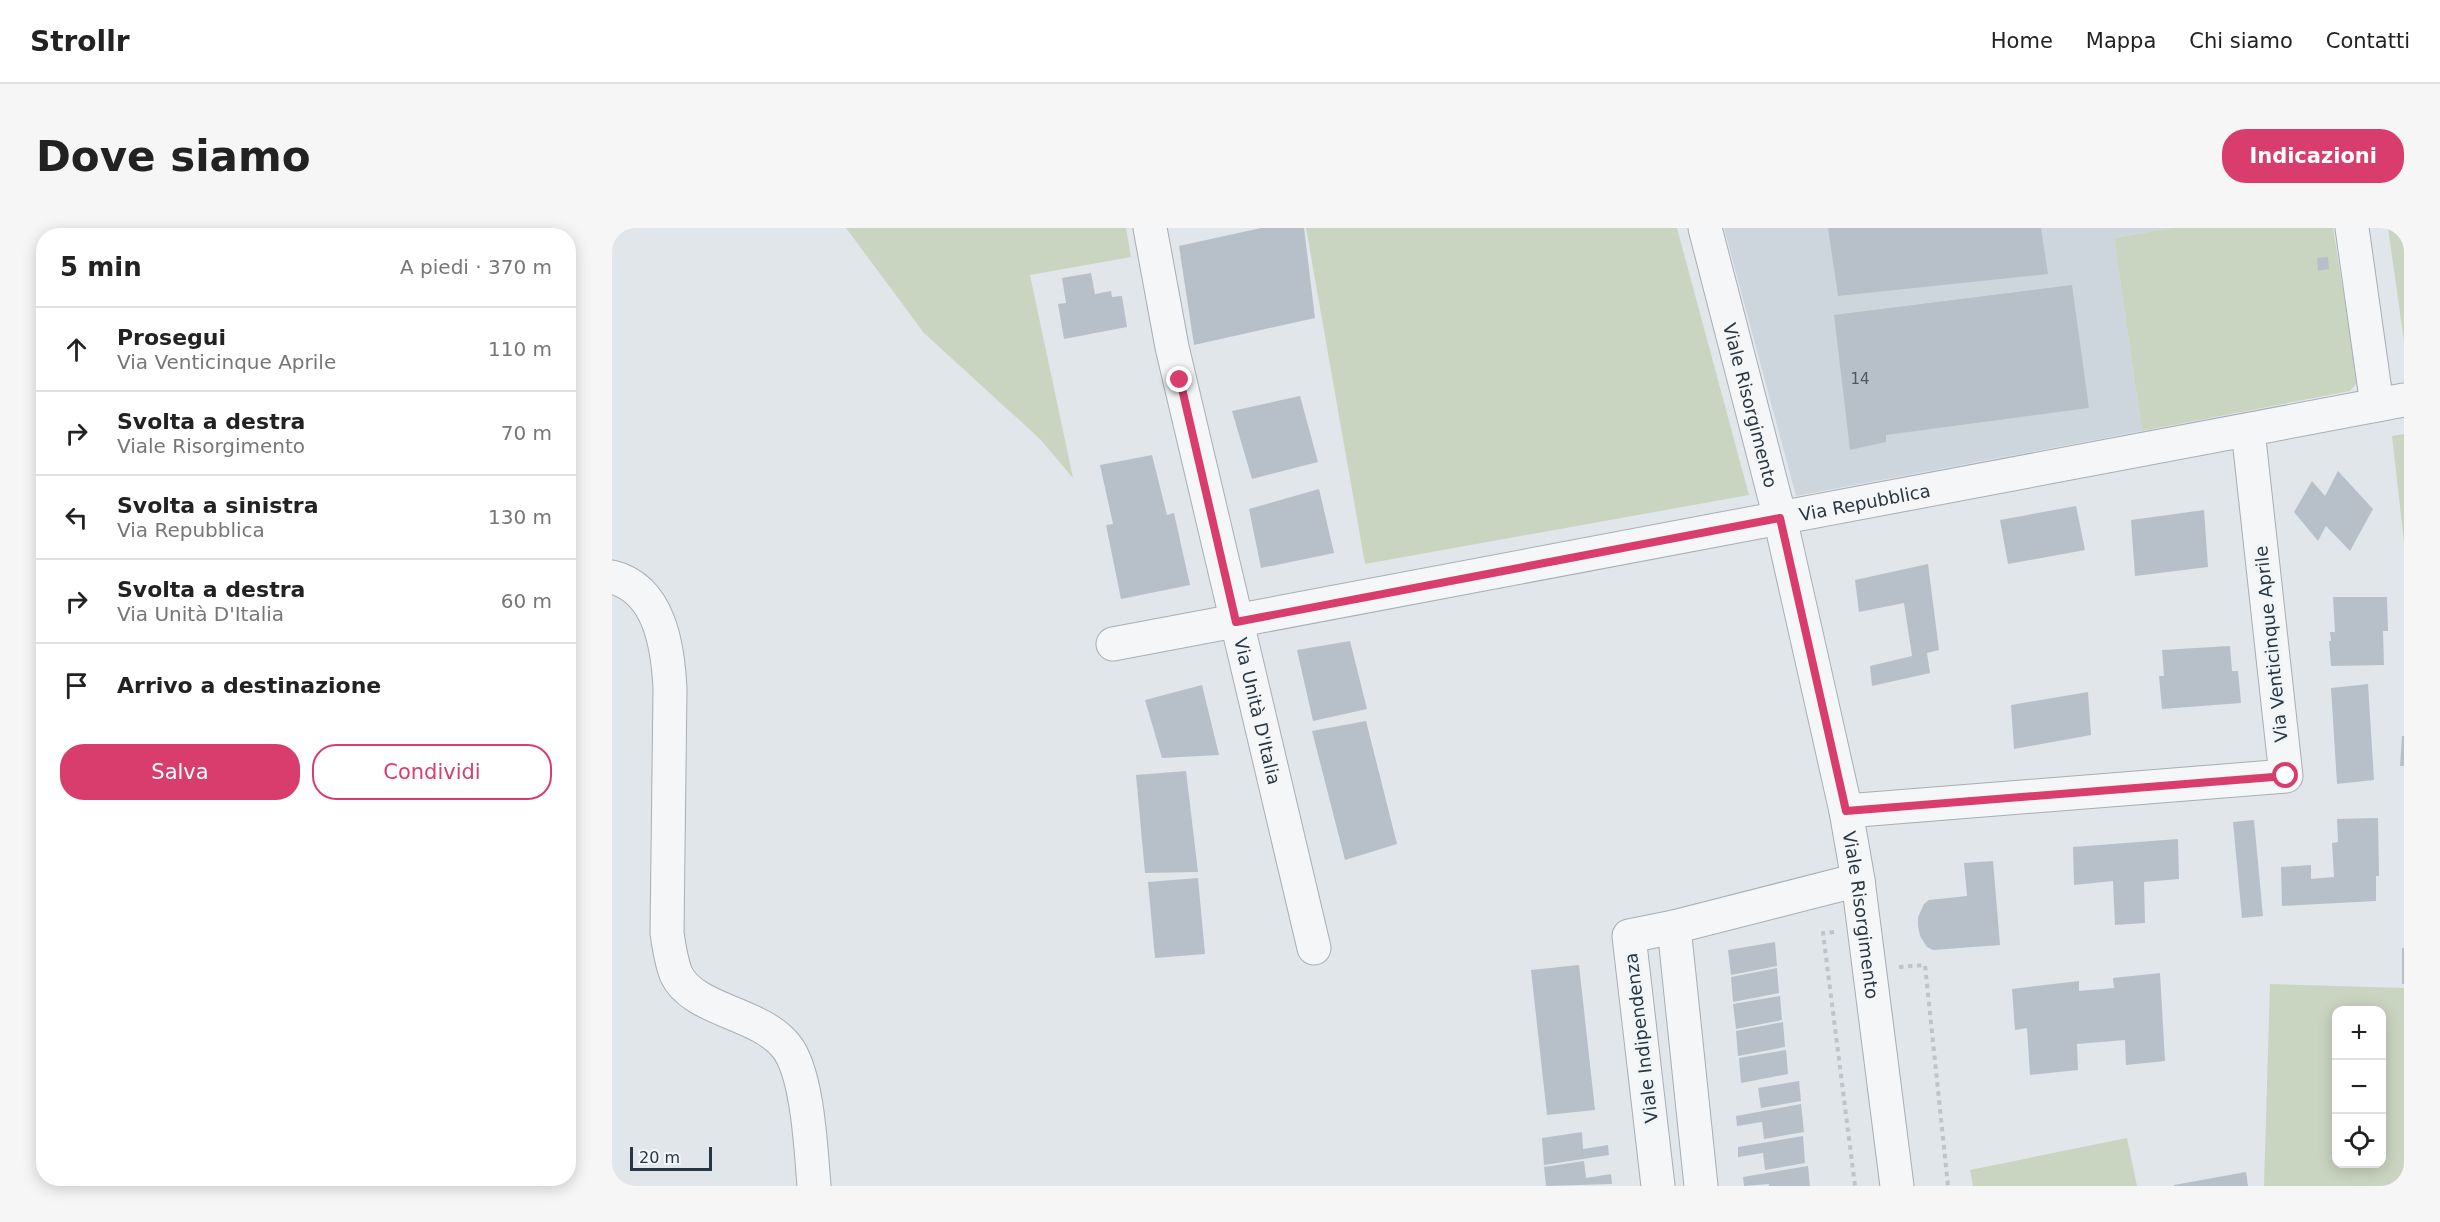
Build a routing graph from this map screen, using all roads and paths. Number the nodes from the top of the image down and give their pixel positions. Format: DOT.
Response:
graph roads {
  1 [pos="1150,228"];
  2 [pos="1705,228"];
  3 [pos="2352,228"];
  4 [pos="2391,403"];
  5 [pos="2248,430"];
  6 [pos="1780,518"];
  7 [pos="612,577"];
  8 [pos="1236,622"];
  9 [pos="1113,644"];
  10 [pos="1846,811"];
  11 [pos="1858,880"];
  12 [pos="1674,927"];
  13 [pos="1864,927"];
  14 [pos="1314,948"];
  15 [pos="1925,965"];
  16 [pos="813,1186"];
  17 [pos="1658,1186"];
  18 [pos="1701,1186"];
  19 [pos="1855,1186"];
  20 [pos="1897,1186"];
  21 [pos="1948,1186"];
  1 -- 8 [label="street, Via Unità D'Italia"];
  2 -- 6 [label="street, Viale Risorgimento"];
  3 -- 4 [label="street"];
  4 -- 5 [label="street, Via Repubblica"];
  5 -- 6 [label="street, Via Repubblica"];
  5 -- 10 [label="street, Via Venticinque Aprile"];
  6 -- 8 [label="street, Via Repubblica"];
  6 -- 10 [label="street, Viale Risorgimento"];
  7 -- 16 [label="street"];
  8 -- 9 [label="street, Via Repubblica"];
  8 -- 14 [label="street, Via Unità D'Italia"];
  10 -- 11 [label="street, Viale Risorgimento"];
  11 -- 12 [label="street, Viale Indipendenza"];
  11 -- 13 [label="street, Viale Risorgimento"];
  12 -- 17 [label="street, Viale Indipendenza"];
  12 -- 18 [label="street"];
  13 -- 19 [label="path"];
  13 -- 20 [label="street, Viale Risorgimento"];
  15 -- 21 [label="path"];
}
